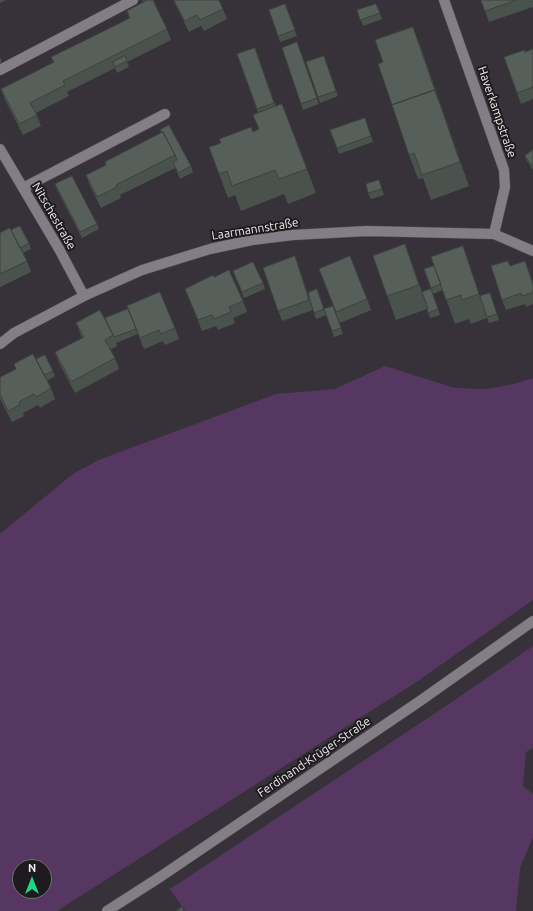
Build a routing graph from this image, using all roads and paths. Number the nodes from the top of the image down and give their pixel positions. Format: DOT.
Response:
graph roads {
  1 [pos="133,0"];
  2 [pos="444,0"];
  3 [pos="0,70"];
  4 [pos="165,114"];
  5 [pos="0,149"];
  6 [pos="22,188"];
  7 [pos="494,234"];
  8 [pos="533,251"];
  9 [pos="84,296"];
  10 [pos="0,344"];
  11 [pos="533,621"];
  12 [pos="107,911"];
  1 -- 3 [label="street"];
  2 -- 7 [label="street, Haverkampstraße"];
  4 -- 6 [label="street"];
  5 -- 6 [label="street, Nitschestraße"];
  6 -- 9 [label="street, Nitschestraße"];
  7 -- 8 [label="street, Laarmannstraße"];
  7 -- 9 [label="street, Laarmannstraße"];
  9 -- 10 [label="street, Laarmannstraße"];
  11 -- 12 [label="street, Ferdinand-Krüger-Straße"];
}
